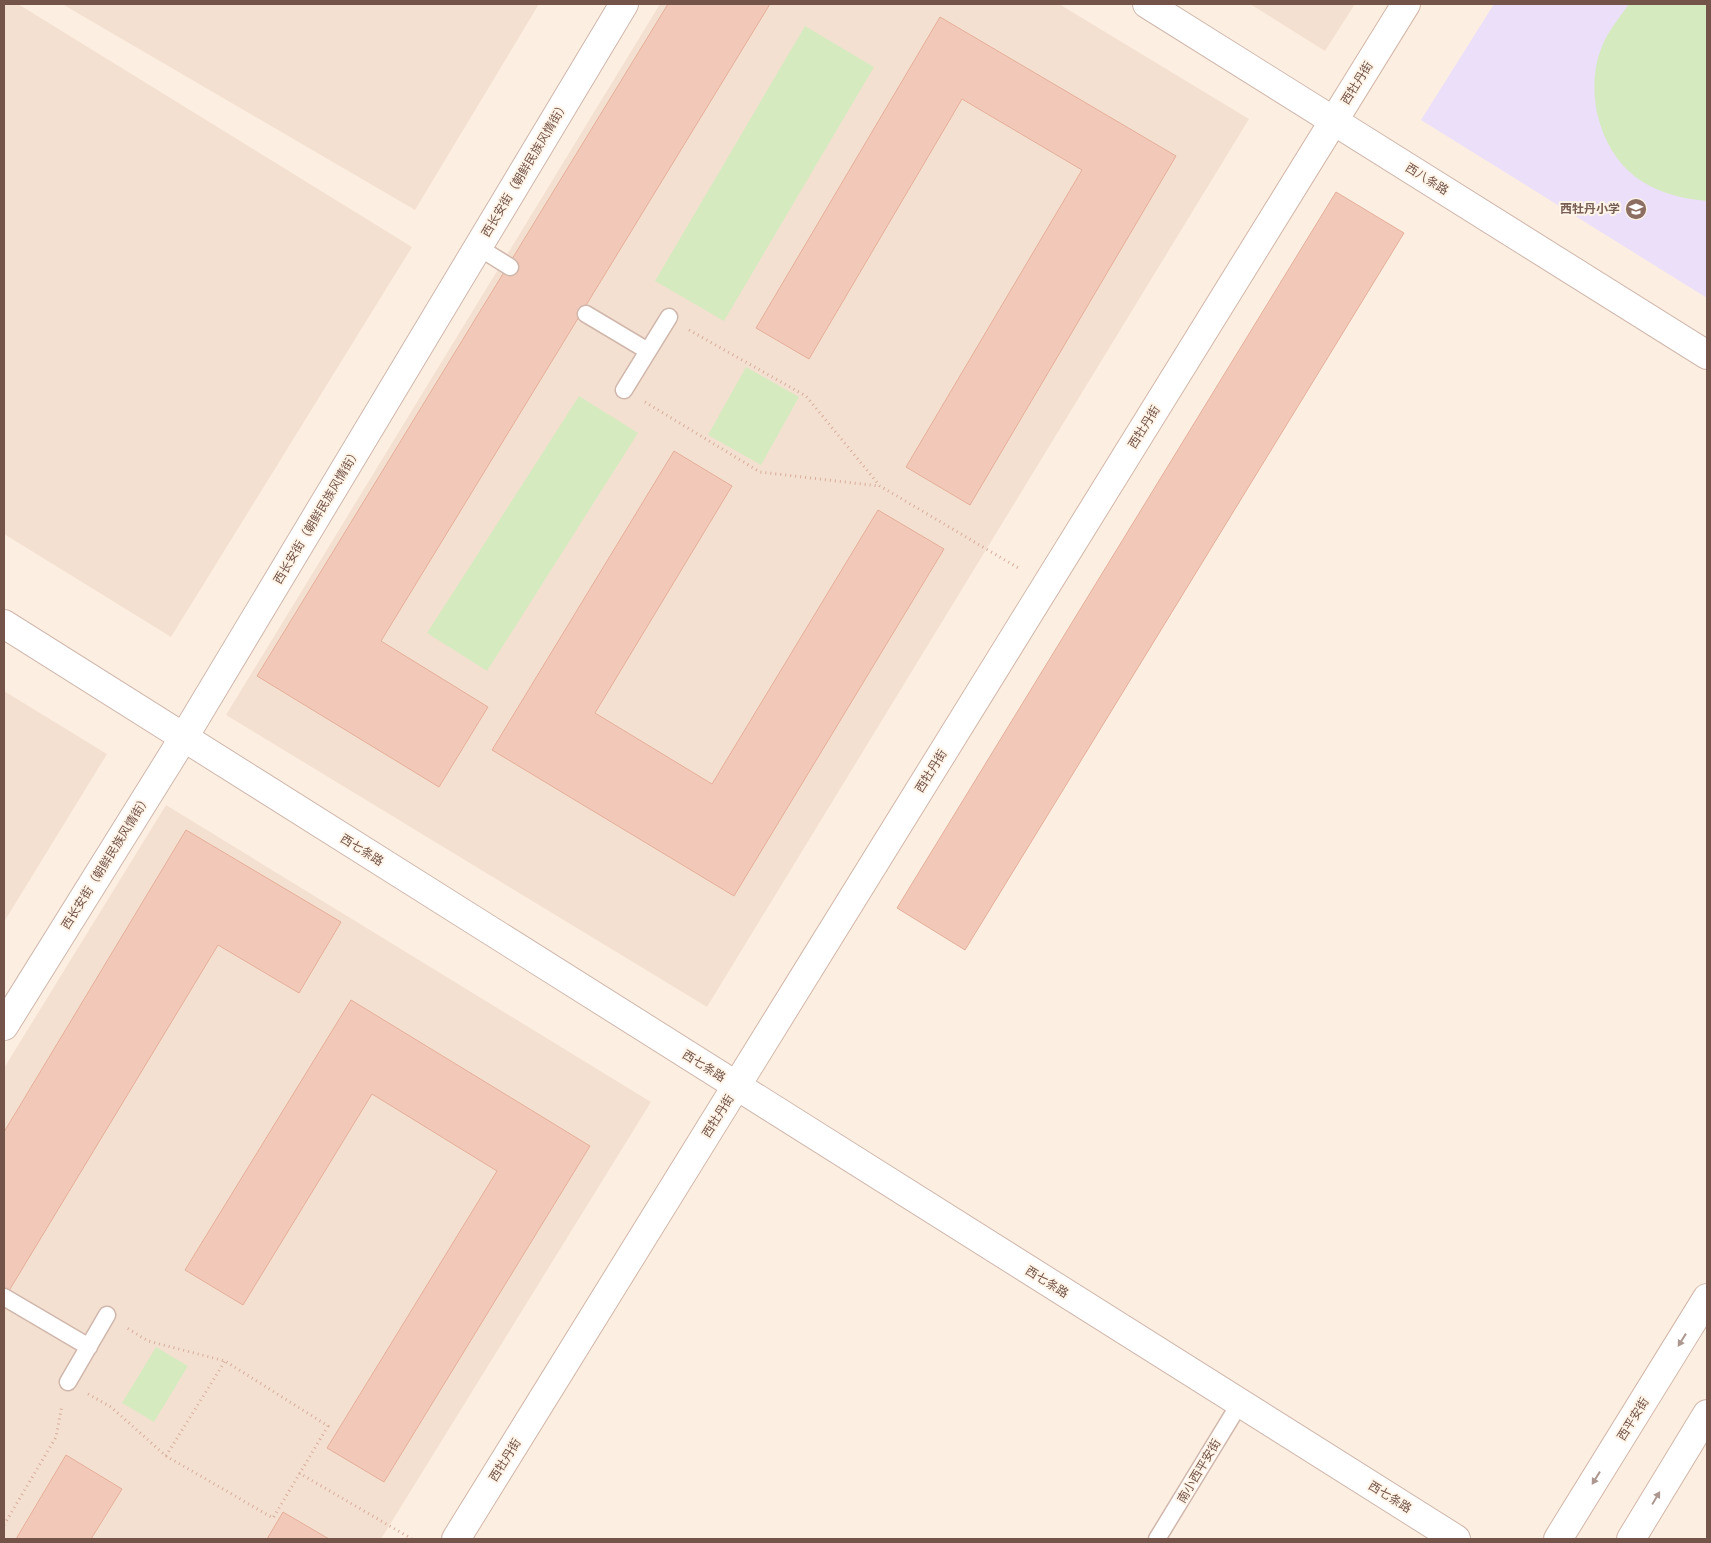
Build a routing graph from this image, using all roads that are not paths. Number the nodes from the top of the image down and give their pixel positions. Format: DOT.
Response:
graph roads {
  1 [pos="624,4"];
  2 [pos="1147,4"];
  3 [pos="1406,4"];
  4 [pos="1334,121"];
  5 [pos="478,247"];
  6 [pos="510,267"];
  7 [pos="586,314"];
  8 [pos="669,317"];
  9 [pos="648,352"];
  10 [pos="1707,355"];
  11 [pos="624,390"];
  12 [pos="4,624"];
  13 [pos="184,737"];
  14 [pos="4,1026"];
  15 [pos="737,1086"];
  16 [pos="4,1297"];
  17 [pos="1707,1298"];
  18 [pos="107,1315"];
  19 [pos="89,1347"];
  20 [pos="68,1382"];
  21 [pos="1240,1403"];
  22 [pos="1707,1414"];
  23 [pos="456,1539"];
  24 [pos="1157,1539"];
  25 [pos="1456,1539"];
  26 [pos="1558,1539"];
  27 [pos="1631,1539"];
  1 -- 5 [label="street, 西长安街（朝鲜民族风情街）"];
  2 -- 4 [label="street, 西八条路"];
  3 -- 4 [label="street, 西牡丹街"];
  4 -- 10 [label="street, 西八条路"];
  4 -- 15 [label="street, 西牡丹街"];
  5 -- 6 [label="lane"];
  5 -- 13 [label="street, 西长安街（朝鲜民族风情街）"];
  7 -- 9 [label="lane"];
  8 -- 9 [label="lane"];
  9 -- 11 [label="lane"];
  12 -- 13 [label="street, 西七条路"];
  13 -- 14 [label="street, 西长安街（朝鲜民族风情街）"];
  13 -- 15 [label="street, 西七条路"];
  15 -- 21 [label="street, 西七条路"];
  15 -- 23 [label="street, 西牡丹街"];
  16 -- 19 [label="lane"];
  17 -- 26 [label="street, 西平安街, one-way"];
  18 -- 19 [label="lane"];
  19 -- 20 [label="lane"];
  21 -- 24 [label="lane, 南小西平安街"];
  21 -- 25 [label="street, 西七条路"];
  27 -- 22 [label="street, one-way"];
}
